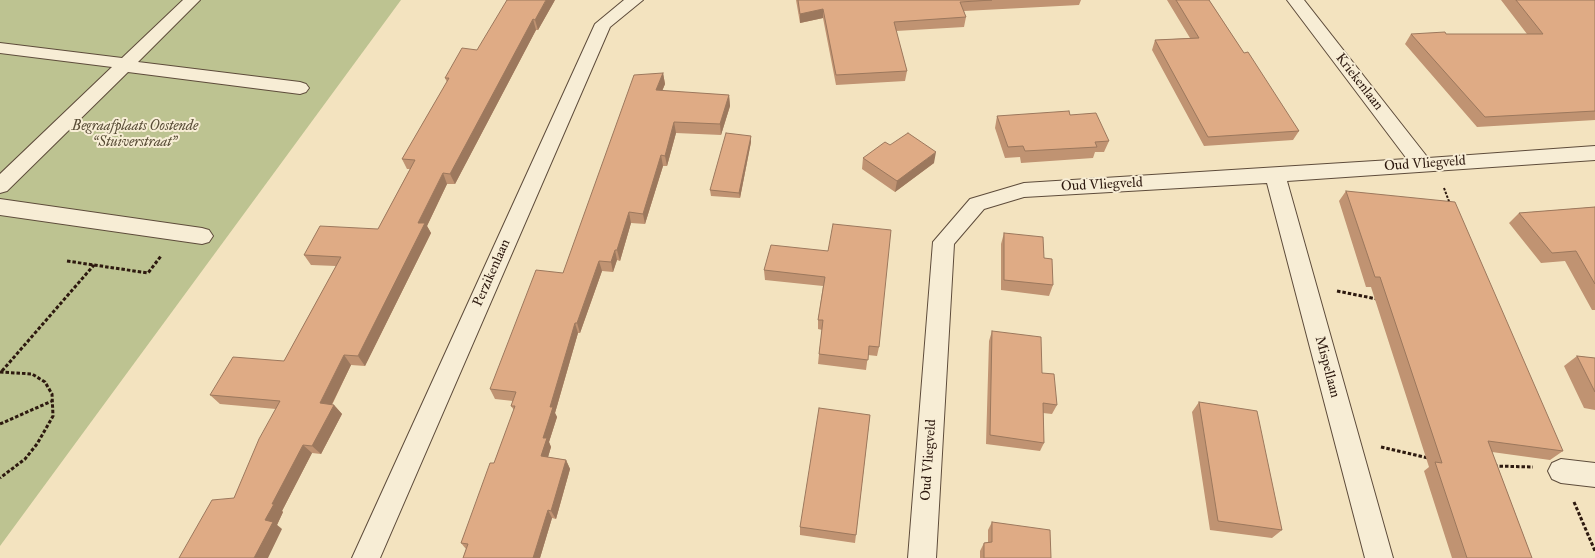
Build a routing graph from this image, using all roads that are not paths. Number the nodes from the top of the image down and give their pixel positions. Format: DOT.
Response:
graph roads {
  1 [pos="192,0"];
  2 [pos="635,0"];
  3 [pos="1295,0"];
  4 [pos="0,48"];
  5 [pos="124,66"];
  6 [pos="300,88"];
  7 [pos="1595,153"];
  8 [pos="1429,164"];
  9 [pos="1275,175"];
  10 [pos="0,186"];
  11 [pos="0,207"];
  12 [pos="202,236"];
  13 [pos="1560,471"];
  14 [pos="1595,475"];
  15 [pos="366,558"];
  16 [pos="922,558"];
  17 [pos="1380,558"];
  1 -- 5 [label="street"];
  2 -- 15 [label="street, Perzikenlaan"];
  3 -- 8 [label="street, Kriekenlaan"];
  4 -- 5 [label="street"];
  5 -- 6 [label="street"];
  5 -- 10 [label="street"];
  7 -- 8 [label="street, Oud Vliegveld"];
  8 -- 9 [label="street, Oud Vliegveld"];
  9 -- 16 [label="street, Oud Vliegveld"];
  9 -- 17 [label="street, Mispellaan"];
  11 -- 12 [label="street"];
  13 -- 14 [label="street"];
}
